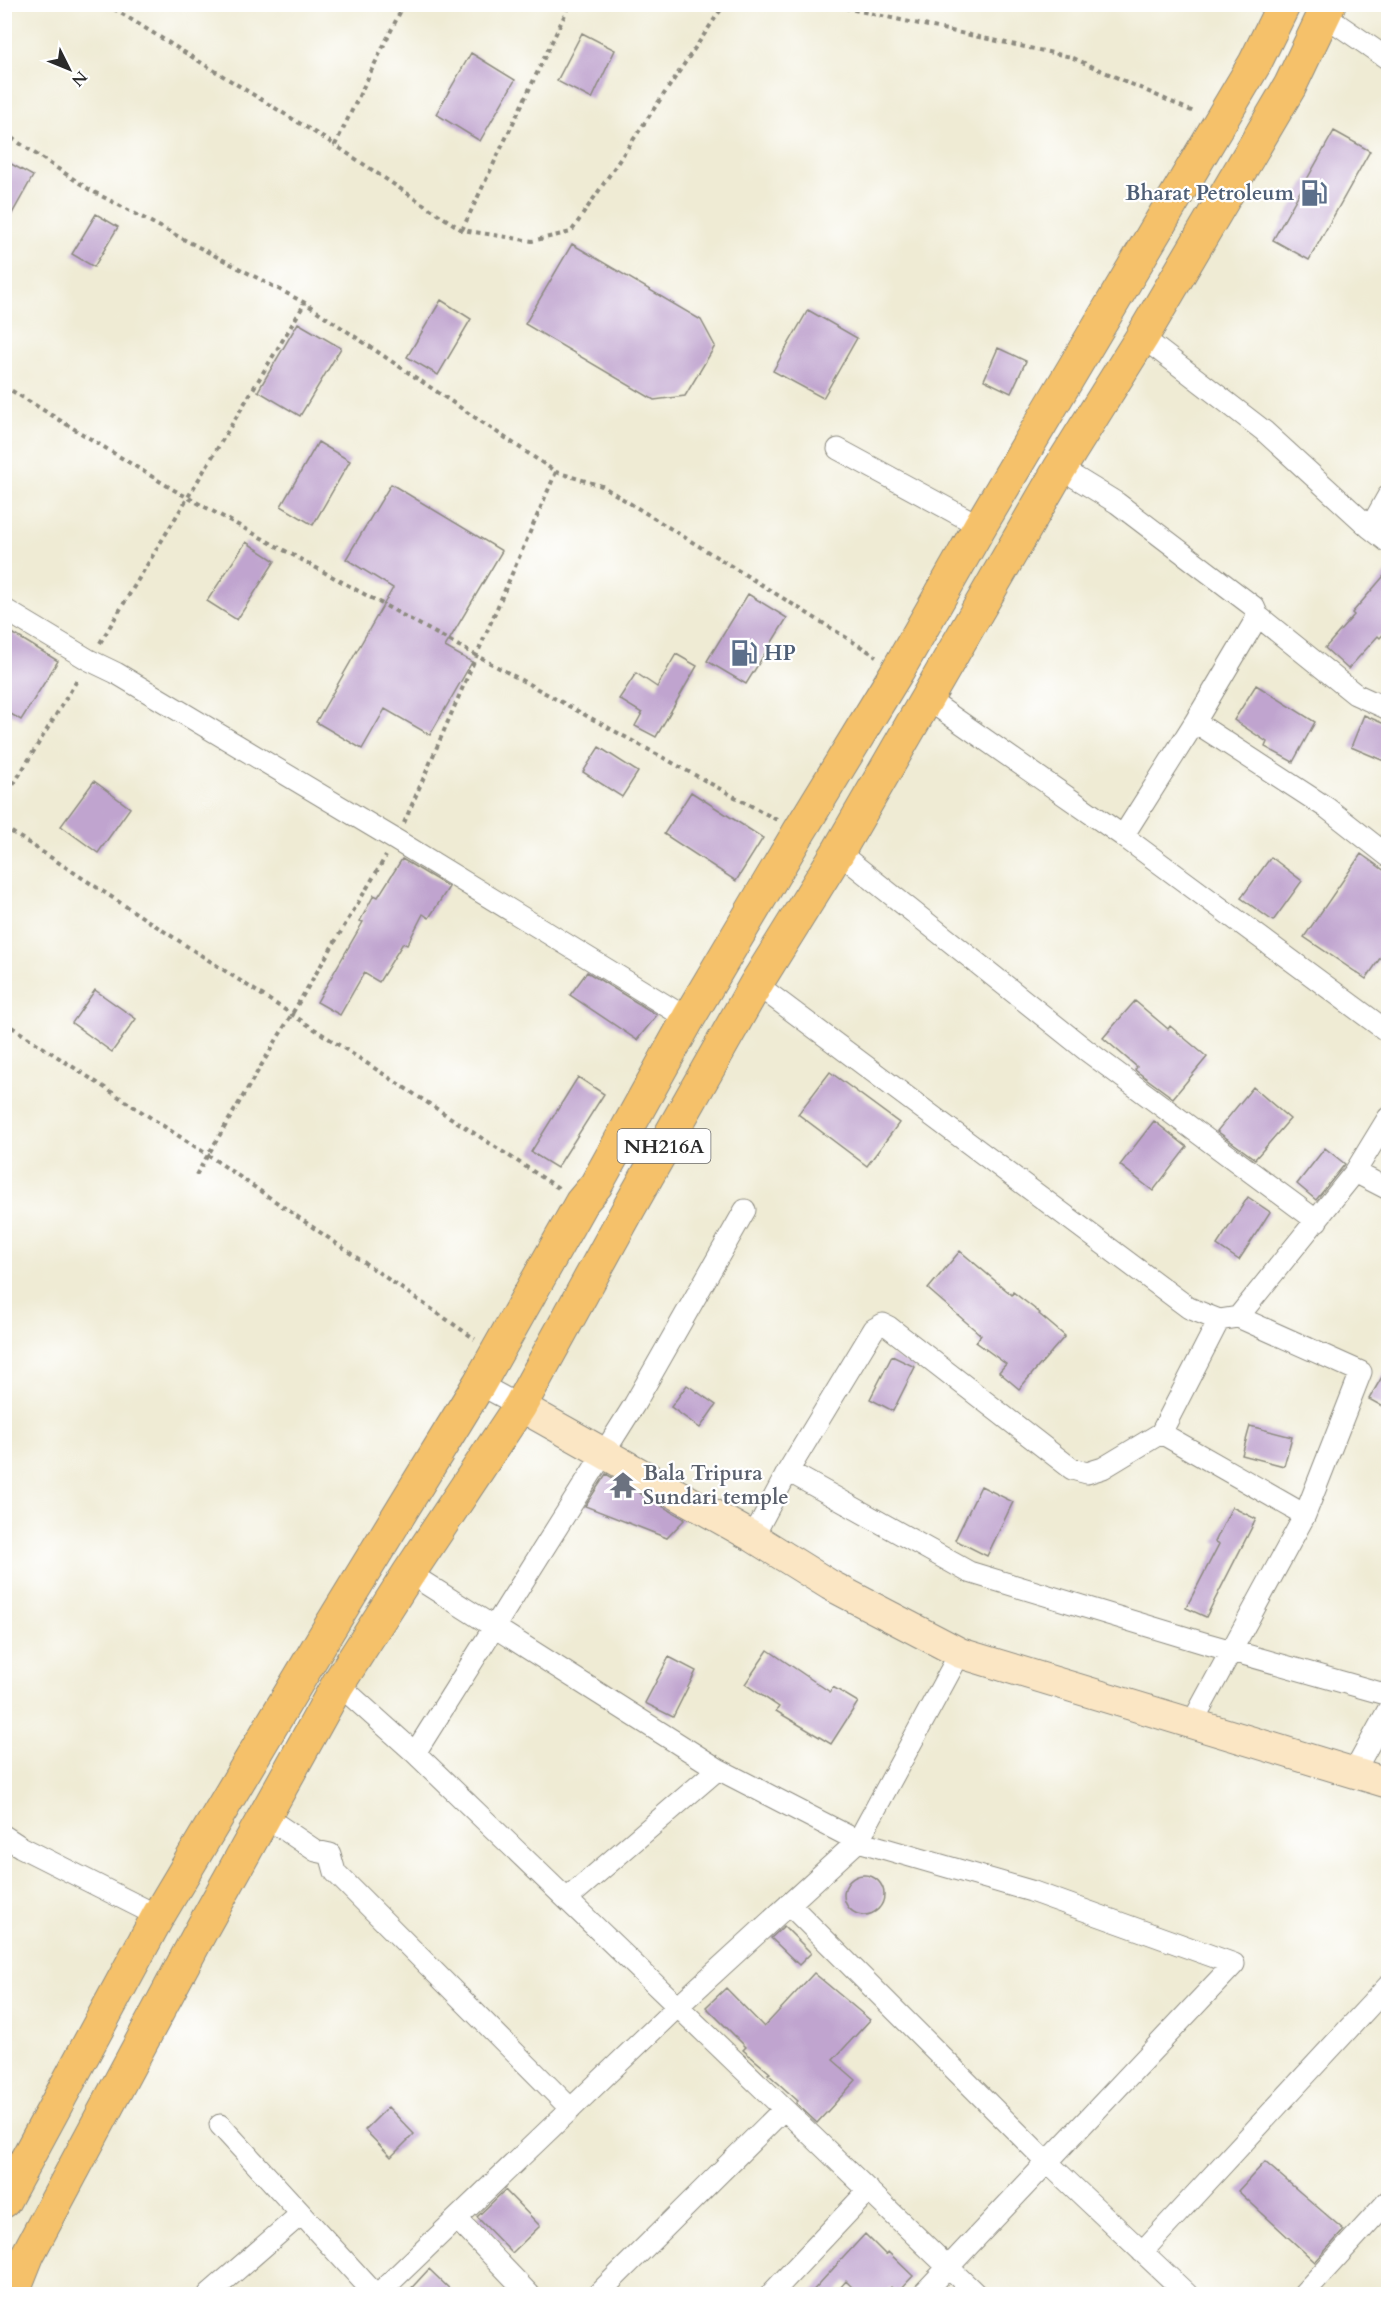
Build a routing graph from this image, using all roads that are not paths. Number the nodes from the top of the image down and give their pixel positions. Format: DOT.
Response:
graph roads {
  1 [pos="1284,4"];
  2 [pos="1327,10"];
  3 [pos="1389,58"];
  4 [pos="1142,337"];
  5 [pos="838,449"];
  6 [pos="1060,468"];
  7 [pos="1389,496"];
  8 [pos="980,526"];
  9 [pos="1370,528"];
  10 [pos="1389,542"];
  11 [pos="4,609"];
  12 [pos="1258,616"];
  13 [pos="927,699"];
  14 [pos="1389,709"];
  15 [pos="1195,722"];
  16 [pos="1123,836"];
  17 [pos="837,852"];
  18 [pos="1389,856"];
  19 [pos="756,984"];
  20 [pos="688,1019"];
  21 [pos="1389,1032"];
  22 [pos="1389,1118"];
  23 [pos="1355,1172"];
  24 [pos="1389,1188"];
  25 [pos="745,1210"];
  26 [pos="1317,1221"];
  27 [pos="1229,1319"];
  28 [pos="479,1384"];
  29 [pos="520,1406"];
  30 [pos="1161,1433"];
  31 [pos="604,1454"];
  32 [pos="788,1472"];
  33 [pos="1305,1515"];
  34 [pos="753,1537"];
  35 [pos="409,1573"];
  36 [pos="494,1628"];
  37 [pos="1232,1650"];
  38 [pos="960,1653"];
  39 [pos="338,1684"];
  40 [pos="1389,1695"];
  41 [pos="1389,1710"];
  42 [pos="1192,1724"];
  43 [pos="415,1752"];
  44 [pos="718,1769"];
  45 [pos="1354,1773"];
  46 [pos="1389,1783"];
  47 [pos="266,1816"];
  48 [pos="4,1836"];
  49 [pos="858,1841"];
  50 [pos="567,1899"];
  51 [pos="789,1904"];
  52 [pos="158,1916"];
  53 [pos="1389,1986"];
  54 [pos="678,2006"];
  55 [pos="571,2109"];
  56 [pos="784,2109"];
  57 [pos="220,2125"];
  58 [pos="1047,2162"];
  59 [pos="869,2190"];
  60 [pos="4,2201"];
  61 [pos="1389,2201"];
  62 [pos="301,2214"];
  63 [pos="457,2219"];
  64 [pos="1142,2252"];
  65 [pos="948,2267"];
  66 [pos="12,2295"];
  67 [pos="209,2295"];
  68 [pos="377,2295"];
  69 [pos="529,2295"];
  70 [pos="598,2295"];
  71 [pos="771,2295"];
  72 [pos="923,2295"];
  73 [pos="976,2295"];
  74 [pos="1187,2295"];
  75 [pos="1304,2295"];
  1 -- 8 [label="highway, NH216A"];
  2 -- 3 [label="street"];
  2 -- 4 [label="highway, NH216A"];
  4 -- 6 [label="highway, NH216A"];
  4 -- 9 [label="street"];
  5 -- 8 [label="street"];
  6 -- 12 [label="street"];
  6 -- 13 [label="highway, NH216A"];
  7 -- 9 [label="street"];
  8 -- 20 [label="highway, NH216A"];
  9 -- 10 [label="street"];
  11 -- 20 [label="street"];
  12 -- 14 [label="street"];
  12 -- 15 [label="street"];
  13 -- 16 [label="street"];
  13 -- 17 [label="highway, NH216A"];
  15 -- 16 [label="street"];
  15 -- 18 [label="street"];
  16 -- 21 [label="street"];
  17 -- 19 [label="highway, NH216A"];
  17 -- 26 [label="street"];
  19 -- 27 [label="street"];
  19 -- 29 [label="highway, NH216A"];
  20 -- 28 [label="highway, NH216A"];
  22 -- 23 [label="street"];
  23 -- 24 [label="street"];
  23 -- 26 [label="street"];
  25 -- 31 [label="street"];
  26 -- 27 [label="street"];
  27 -- 30 [label="street"];
  27 -- 33 [label="street"];
  28 -- 29 [label="street"];
  28 -- 52 [label="highway, NH216A"];
  29 -- 31 [label="main road"];
  29 -- 35 [label="highway, NH216A"];
  30 -- 32 [label="street"];
  30 -- 33 [label="street"];
  31 -- 34 [label="main road"];
  31 -- 36 [label="street"];
  32 -- 34 [label="street"];
  32 -- 37 [label="street"];
  33 -- 37 [label="street"];
  34 -- 38 [label="main road"];
  35 -- 36 [label="street"];
  35 -- 39 [label="highway, NH216A"];
  36 -- 43 [label="street"];
  36 -- 44 [label="street"];
  37 -- 40 [label="street"];
  37 -- 42 [label="street"];
  38 -- 42 [label="main road"];
  38 -- 49 [label="street"];
  39 -- 43 [label="street"];
  39 -- 47 [label="highway, NH216A"];
  41 -- 45 [label="street"];
  42 -- 45 [label="main road"];
  43 -- 50 [label="street"];
  44 -- 49 [label="street"];
  44 -- 50 [label="street"];
  45 -- 46 [label="main road"];
  47 -- 55 [label="street"];
  47 -- 66 [label="highway, NH216A"];
  48 -- 52 [label="street"];
  49 -- 51 [label="street"];
  49 -- 58 [label="street"];
  50 -- 54 [label="street"];
  51 -- 54 [label="street"];
  51 -- 58 [label="street"];
  52 -- 60 [label="highway, NH216A"];
  53 -- 64 [label="street"];
  54 -- 55 [label="street"];
  54 -- 56 [label="street"];
  55 -- 63 [label="street"];
  56 -- 59 [label="street"];
  56 -- 70 [label="street"];
  57 -- 62 [label="street"];
  58 -- 64 [label="street"];
  58 -- 65 [label="street"];
  59 -- 65 [label="street"];
  59 -- 71 [label="street"];
  61 -- 75 [label="street"];
  62 -- 67 [label="street"];
  62 -- 68 [label="street"];
  63 -- 68 [label="street"];
  63 -- 69 [label="street"];
  64 -- 74 [label="street"];
  65 -- 72 [label="street"];
  65 -- 73 [label="street"];
}
